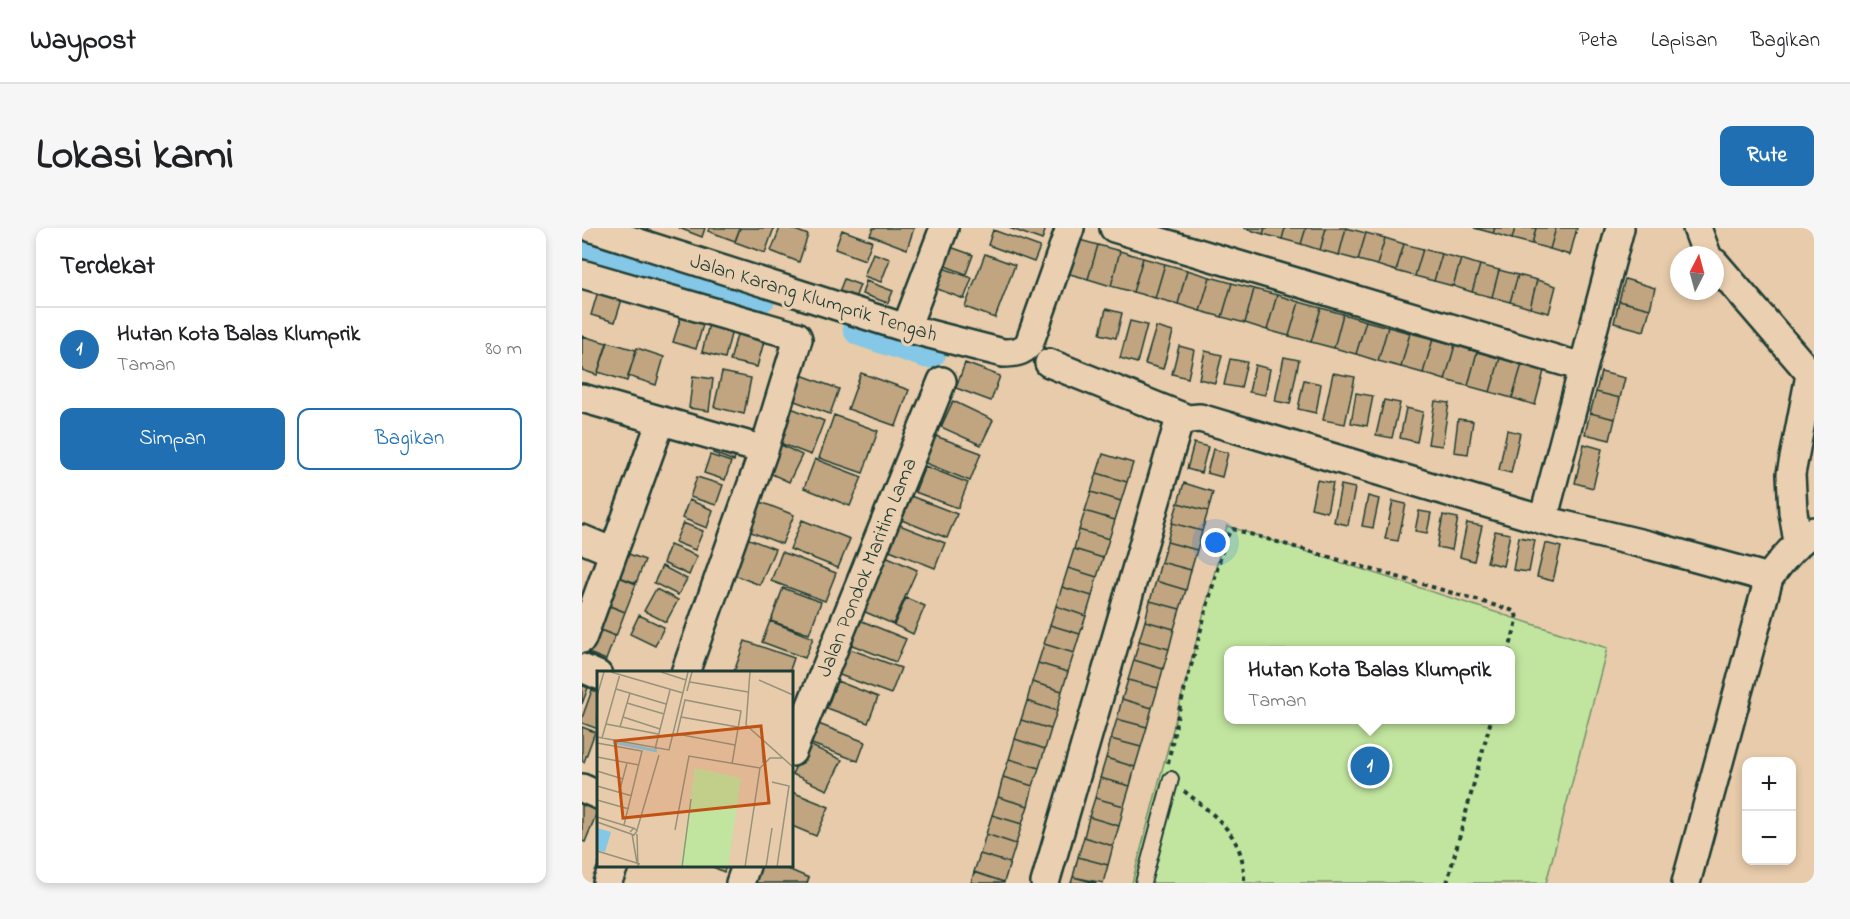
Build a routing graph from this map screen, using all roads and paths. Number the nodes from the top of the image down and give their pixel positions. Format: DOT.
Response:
graph roads {
  1 [pos="592,228"];
  2 [pos="944,228"];
  3 [pos="1070,228"];
  4 [pos="1114,228"];
  5 [pos="1620,228"];
  6 [pos="1697,228"];
  7 [pos="1706,246"];
  8 [pos="582,274"];
  9 [pos="1724,274"];
  10 [pos="906,328"];
  11 [pos="1049,363"];
  12 [pos="1582,367"];
  13 [pos="1812,377"];
  14 [pos="942,381"];
  15 [pos="582,398"];
  16 [pos="1188,419"];
  17 [pos="661,421"];
  18 [pos="764,450"];
  19 [pos="1543,520"];
  20 [pos="1806,536"];
  21 [pos="582,539"];
  22 [pos="613,552"];
  23 [pos="1769,578"];
  24 [pos="582,639"];
  25 [pos="1510,646"];
  26 [pos="582,668"];
  27 [pos="686,671"];
  28 [pos="597,675"];
  29 [pos="1490,724"];
  30 [pos="794,747"];
  31 [pos="1170,779"];
  32 [pos="582,788"];
  33 [pos="597,795"];
  34 [pos="614,868"];
  35 [pos="746,868"];
  36 [pos="607,883"];
  37 [pos="740,883"];
  38 [pos="1045,883"];
  39 [pos="1143,883"];
  40 [pos="1244,883"];
  41 [pos="1447,883"];
  42 [pos="1686,883"];
  1 -- 10 [label="street, Jalan Karang Klumprik Tengah"];
  2 -- 10 [label="street"];
  3 -- 10 [label="street, Jalan Karang Klumprik Tengah"];
  4 -- 12 [label="street"];
  5 -- 12 [label="street"];
  6 -- 7 [label="street"];
  8 -- 18 [label="street"];
  9 -- 13 [label="street"];
  11 -- 16 [label="street"];
  12 -- 19 [label="street"];
  13 -- 20 [label="street"];
  14 -- 30 [label="street, Jalan Pondok Maritim Lama"];
  15 -- 17 [label="street"];
  16 -- 19 [label="street"];
  16 -- 38 [label="street"];
  17 -- 18 [label="street"];
  17 -- 22 [label="street"];
  18 -- 27 [label="street"];
  19 -- 23 [label="street"];
  20 -- 23 [label="street"];
  21 -- 22 [label="street"];
  22 -- 24 [label="street"];
  23 -- 42 [label="street"];
  25 -- 31 [label="path"];
  26 -- 28 [label="street"];
  29 -- 41 [label="path"];
  31 -- 39 [label="lane"];
  31 -- 40 [label="path"];
  32 -- 33 [label="street"];
  34 -- 36 [label="street"];
  35 -- 37 [label="street"];
}
